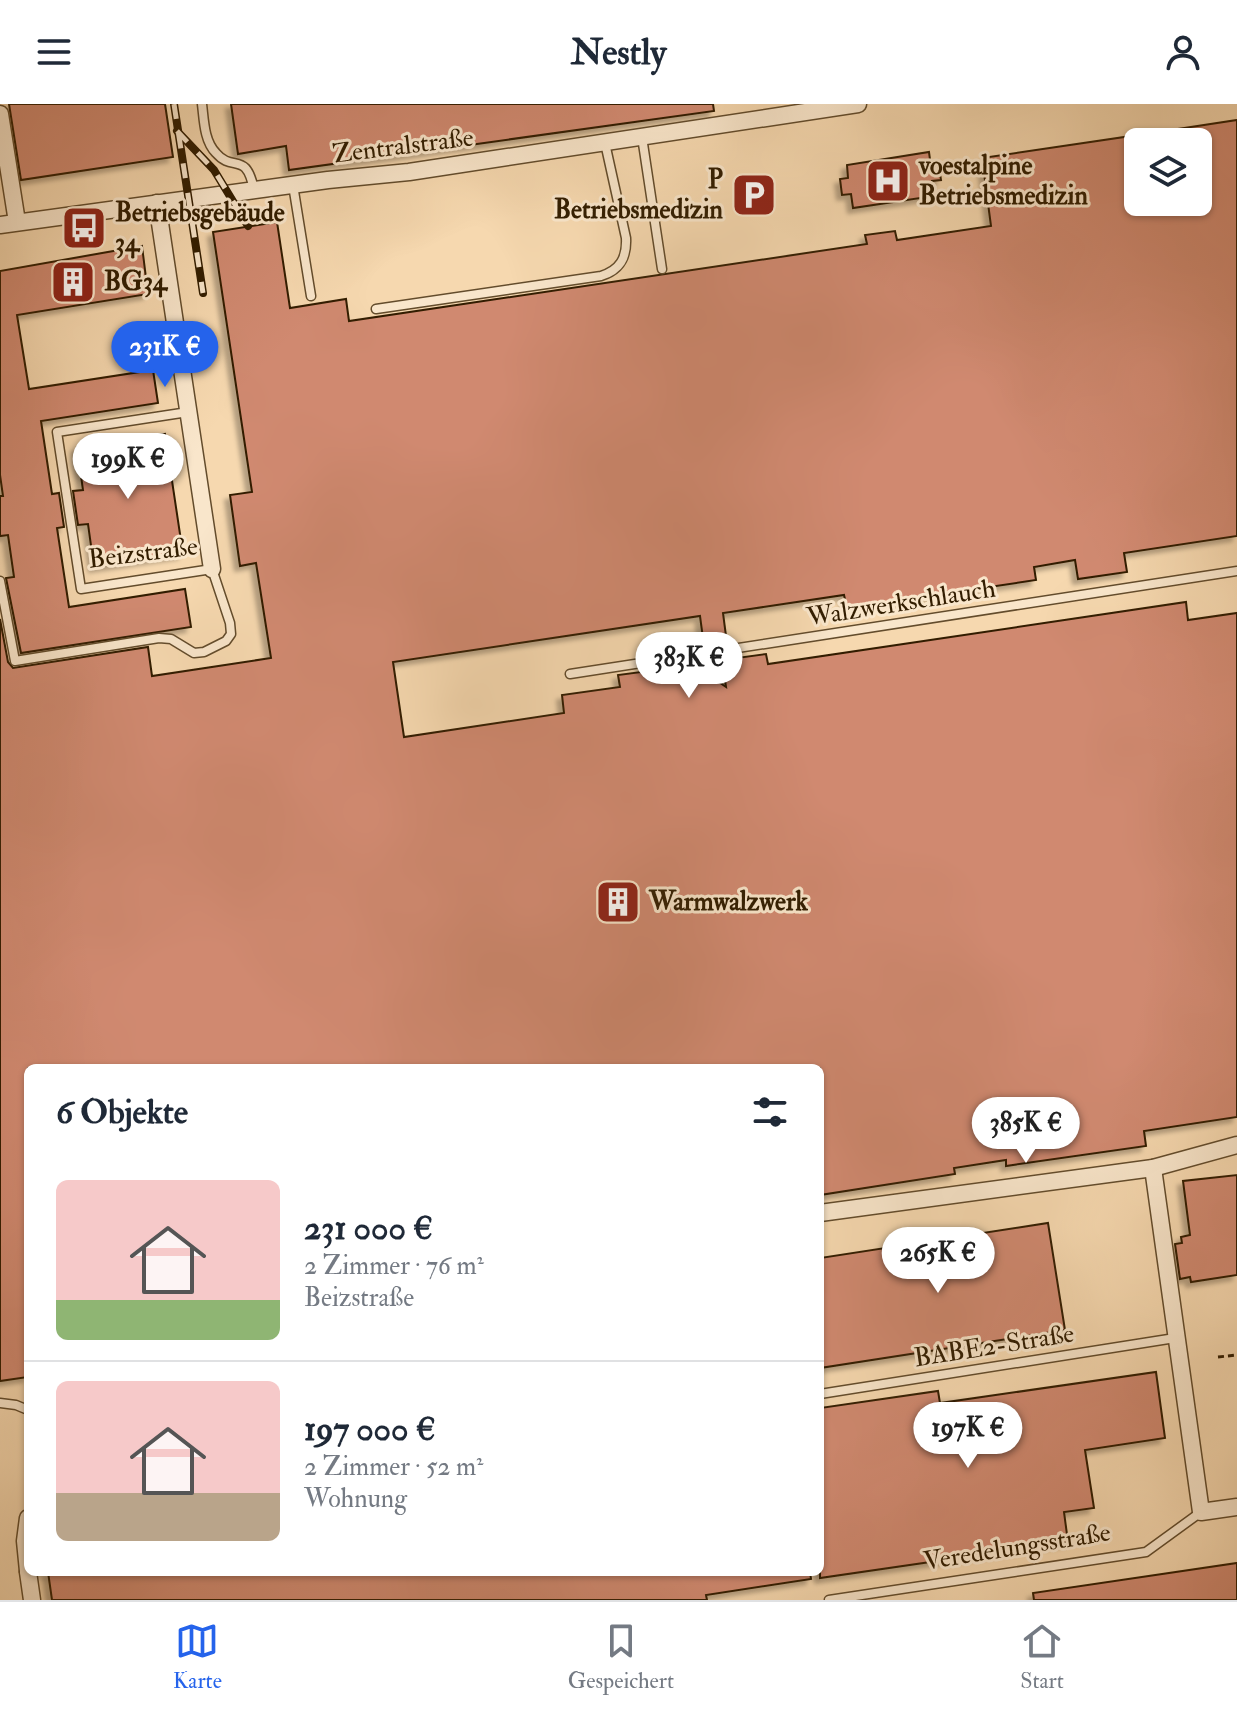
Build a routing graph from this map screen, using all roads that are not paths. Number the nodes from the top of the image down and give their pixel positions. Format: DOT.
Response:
graph roads {
  1 [pos="202,104"];
  2 [pos="858,104"];
  3 [pos="0,114"];
  4 [pos="642,137"];
  5 [pos="605,143"];
  6 [pos="293,185"];
  7 [pos="254,190"];
  8 [pos="157,203"];
  9 [pos="8,224"];
  10 [pos="662,269"];
  11 [pos="311,296"];
  12 [pos="376,309"];
  13 [pos="189,412"];
  14 [pos="212,569"];
  15 [pos="1237,571"];
  16 [pos="0,581"];
  17 [pos="570,674"];
  18 [pos="1237,1145"];
  19 [pos="1153,1168"];
  20 [pos="824,1212"];
  21 [pos="1175,1338"];
  22 [pos="824,1393"];
  23 [pos="0,1403"];
  24 [pos="24,1409"];
  25 [pos="1237,1507"];
  26 [pos="1201,1512"];
  27 [pos="29,1576"];
  28 [pos="32,1600"];
  29 [pos="829,1600"];
  1 -- 7 [label="lane"];
  2 -- 4 [label="street, Zentralstraße"];
  3 -- 9 [label="street"];
  4 -- 5 [label="street, Zentralstraße"];
  4 -- 10 [label="lane"];
  5 -- 6 [label="street, Zentralstraße"];
  5 -- 12 [label="lane"];
  6 -- 7 [label="street, Zentralstraße"];
  6 -- 11 [label="lane"];
  7 -- 8 [label="street, Zentralstraße"];
  8 -- 9 [label="street, Zentralstraße"];
  8 -- 13 [label="street, Beizstraße"];
  13 -- 14 [label="street, Beizstraße"];
  13 -- 14 [label="lane, Beizstraße"];
  14 -- 16 [label="lane, Beizstraße"];
  15 -- 17 [label="lane, Walzwerkschlauch"];
  18 -- 19 [label="street"];
  19 -- 20 [label="street"];
  19 -- 21 [label="street"];
  21 -- 22 [label="lane, BABE2-Straße"];
  21 -- 26 [label="street"];
  23 -- 24 [label="lane"];
  25 -- 26 [label="street, Veredelungsstraße"];
  26 -- 29 [label="lane, Veredelungsstraße"];
  27 -- 28 [label="street"];
}
